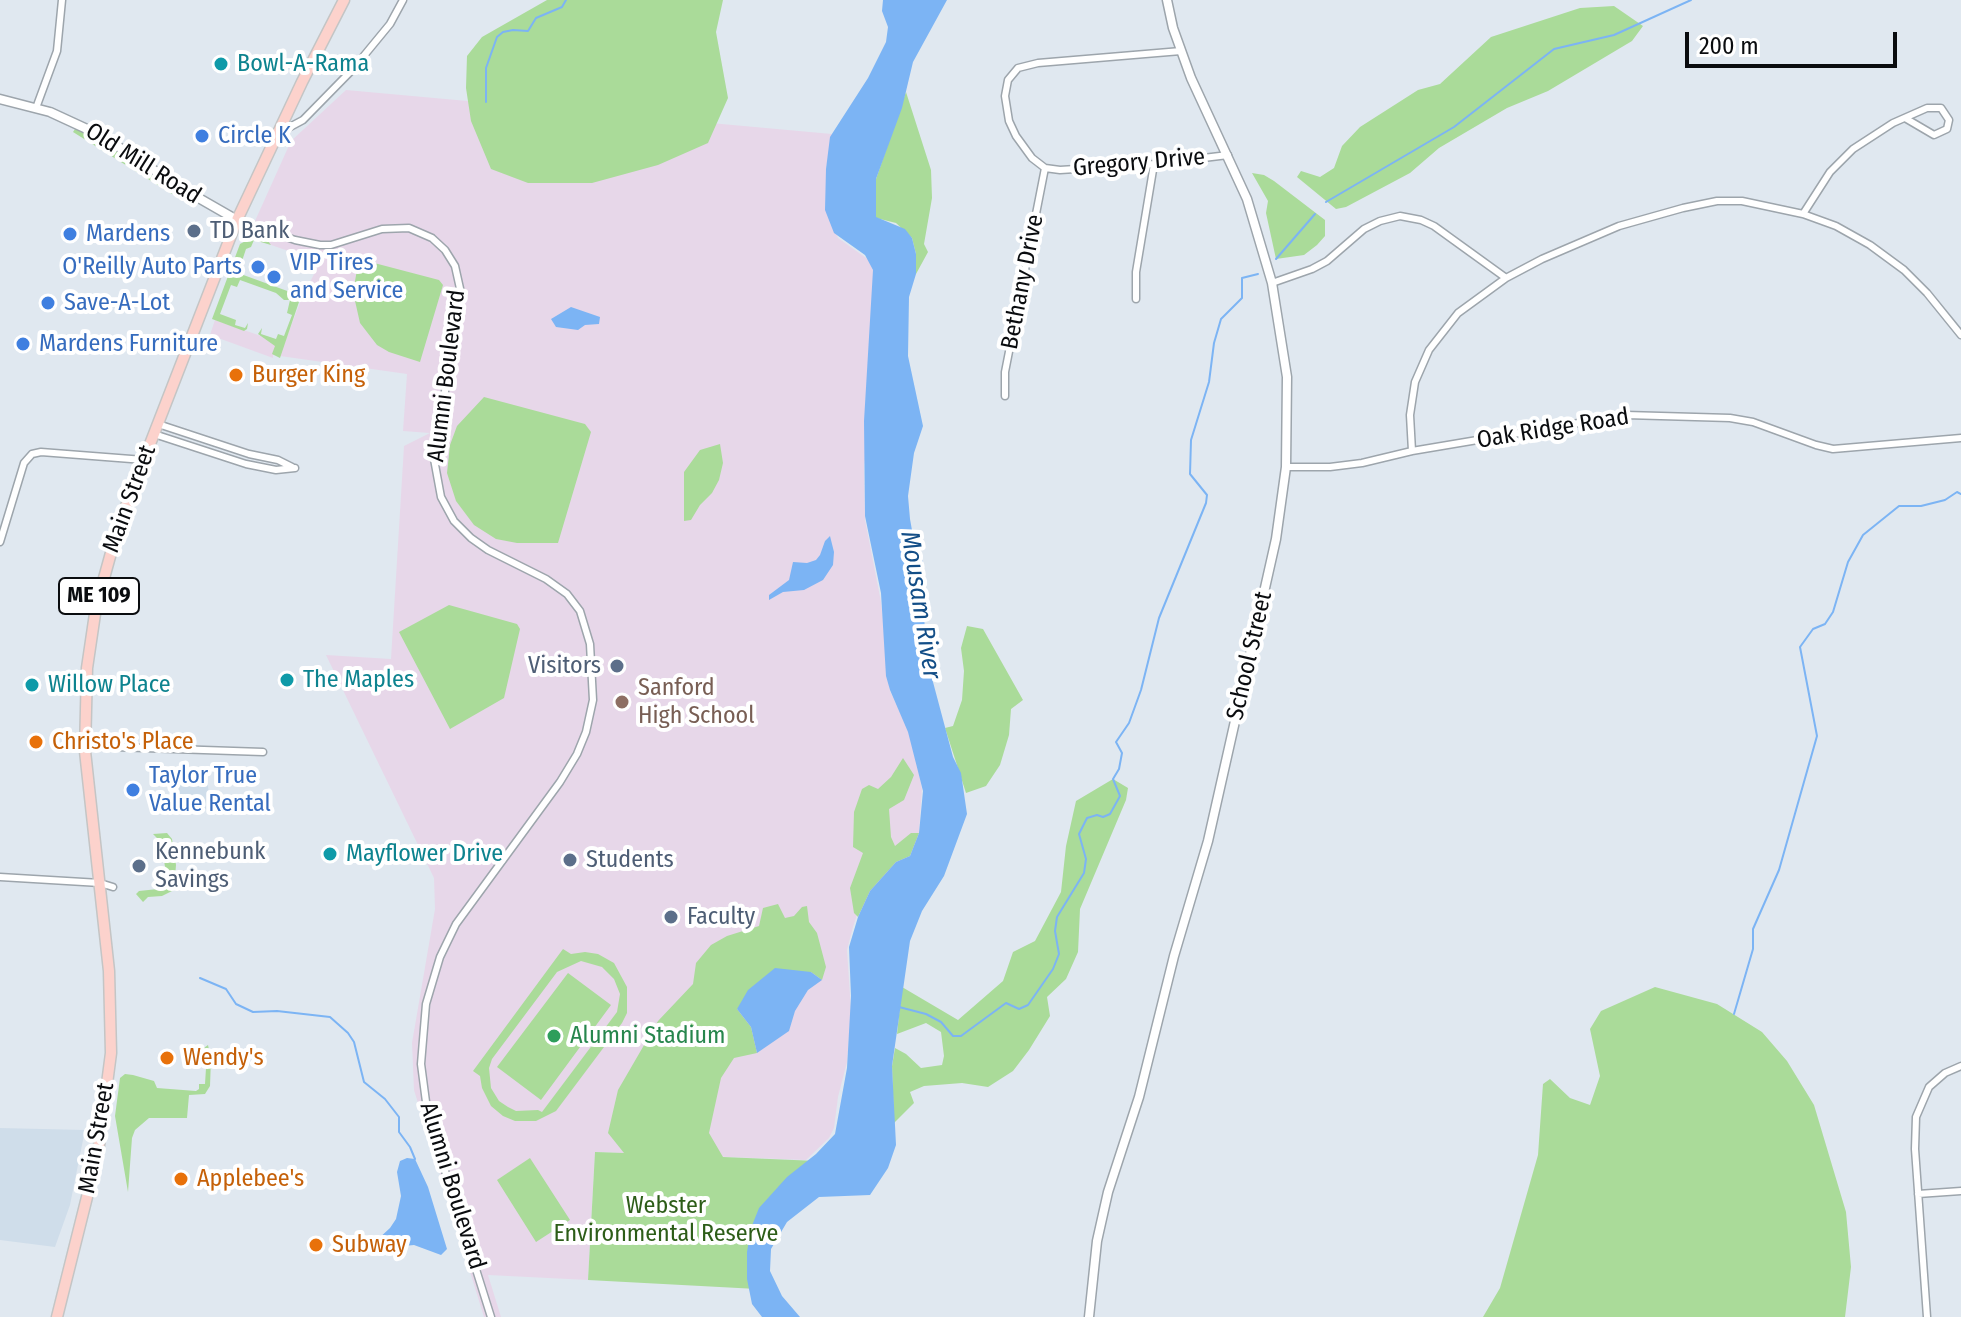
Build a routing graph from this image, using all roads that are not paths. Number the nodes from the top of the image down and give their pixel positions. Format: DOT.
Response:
graph roads {
  1 [pos="62,0"];
  2 [pos="344,0"];
  3 [pos="403,0"];
  4 [pos="1167,0"];
  5 [pos="1181,51"];
  6 [pos="0,99"];
  7 [pos="36,108"];
  8 [pos="1905,118"];
  9 [pos="280,127"];
  10 [pos="1228,155"];
  11 [pos="1154,164"];
  12 [pos="1045,168"];
  13 [pos="1803,214"];
  14 [pos="237,220"];
  15 [pos="1506,278"];
  16 [pos="1272,283"];
  17 [pos="1136,299"];
  18 [pos="1961,335"];
  19 [pos="1005,396"];
  20 [pos="156,429"];
  21 [pos="1961,438"];
  22 [pos="1412,451"];
  23 [pos="144,460"];
  24 [pos="1286,467"];
  25 [pos="0,542"];
  26 [pos="85,746"];
  27 [pos="263,752"];
  28 [pos="0,877"];
  29 [pos="100,883"];
  30 [pos="113,887"];
  31 [pos="1961,1066"];
  32 [pos="1961,1191"];
  33 [pos="1918,1194"];
  34 [pos="57,1317"];
  35 [pos="491,1317"];
  36 [pos="1089,1317"];
  37 [pos="1927,1317"];
  1 -- 7 [label="street"];
  2 -- 9 [label="highway, Main Street / ME 109"];
  3 -- 9 [label="street"];
  4 -- 5 [label="street, School Street"];
  5 -- 10 [label="street, School Street"];
  5 -- 12 [label="street, Gregory Drive"];
  6 -- 7 [label="street, Old Mill Road"];
  7 -- 14 [label="street, Old Mill Road"];
  8 -- 8 [label="street"];
  8 -- 13 [label="street"];
  9 -- 14 [label="highway, Main Street / ME 109"];
  10 -- 11 [label="street, Gregory Drive"];
  10 -- 16 [label="street, School Street"];
  11 -- 12 [label="street, Gregory Drive"];
  11 -- 17 [label="street"];
  12 -- 19 [label="street, Bethany Drive"];
  13 -- 15 [label="street"];
  13 -- 18 [label="street"];
  14 -- 20 [label="highway, Main Street / ME 109"];
  14 -- 35 [label="street, Alumni Boulevard"];
  15 -- 16 [label="street"];
  15 -- 22 [label="street"];
  16 -- 24 [label="street, School Street"];
  20 -- 20 [label="street"];
  20 -- 23 [label="highway, Main Street / ME 109"];
  21 -- 22 [label="street, Oak Ridge Road"];
  22 -- 24 [label="street, Oak Ridge Road"];
  23 -- 25 [label="street"];
  23 -- 26 [label="highway, Main Street / ME 109"];
  24 -- 36 [label="street, School Street"];
  26 -- 27 [label="street"];
  26 -- 29 [label="highway, Main Street / ME 109"];
  28 -- 29 [label="street"];
  29 -- 30 [label="street"];
  29 -- 34 [label="highway, Main Street / ME 109"];
  31 -- 33 [label="street"];
  32 -- 33 [label="street"];
  33 -- 37 [label="street"];
}
